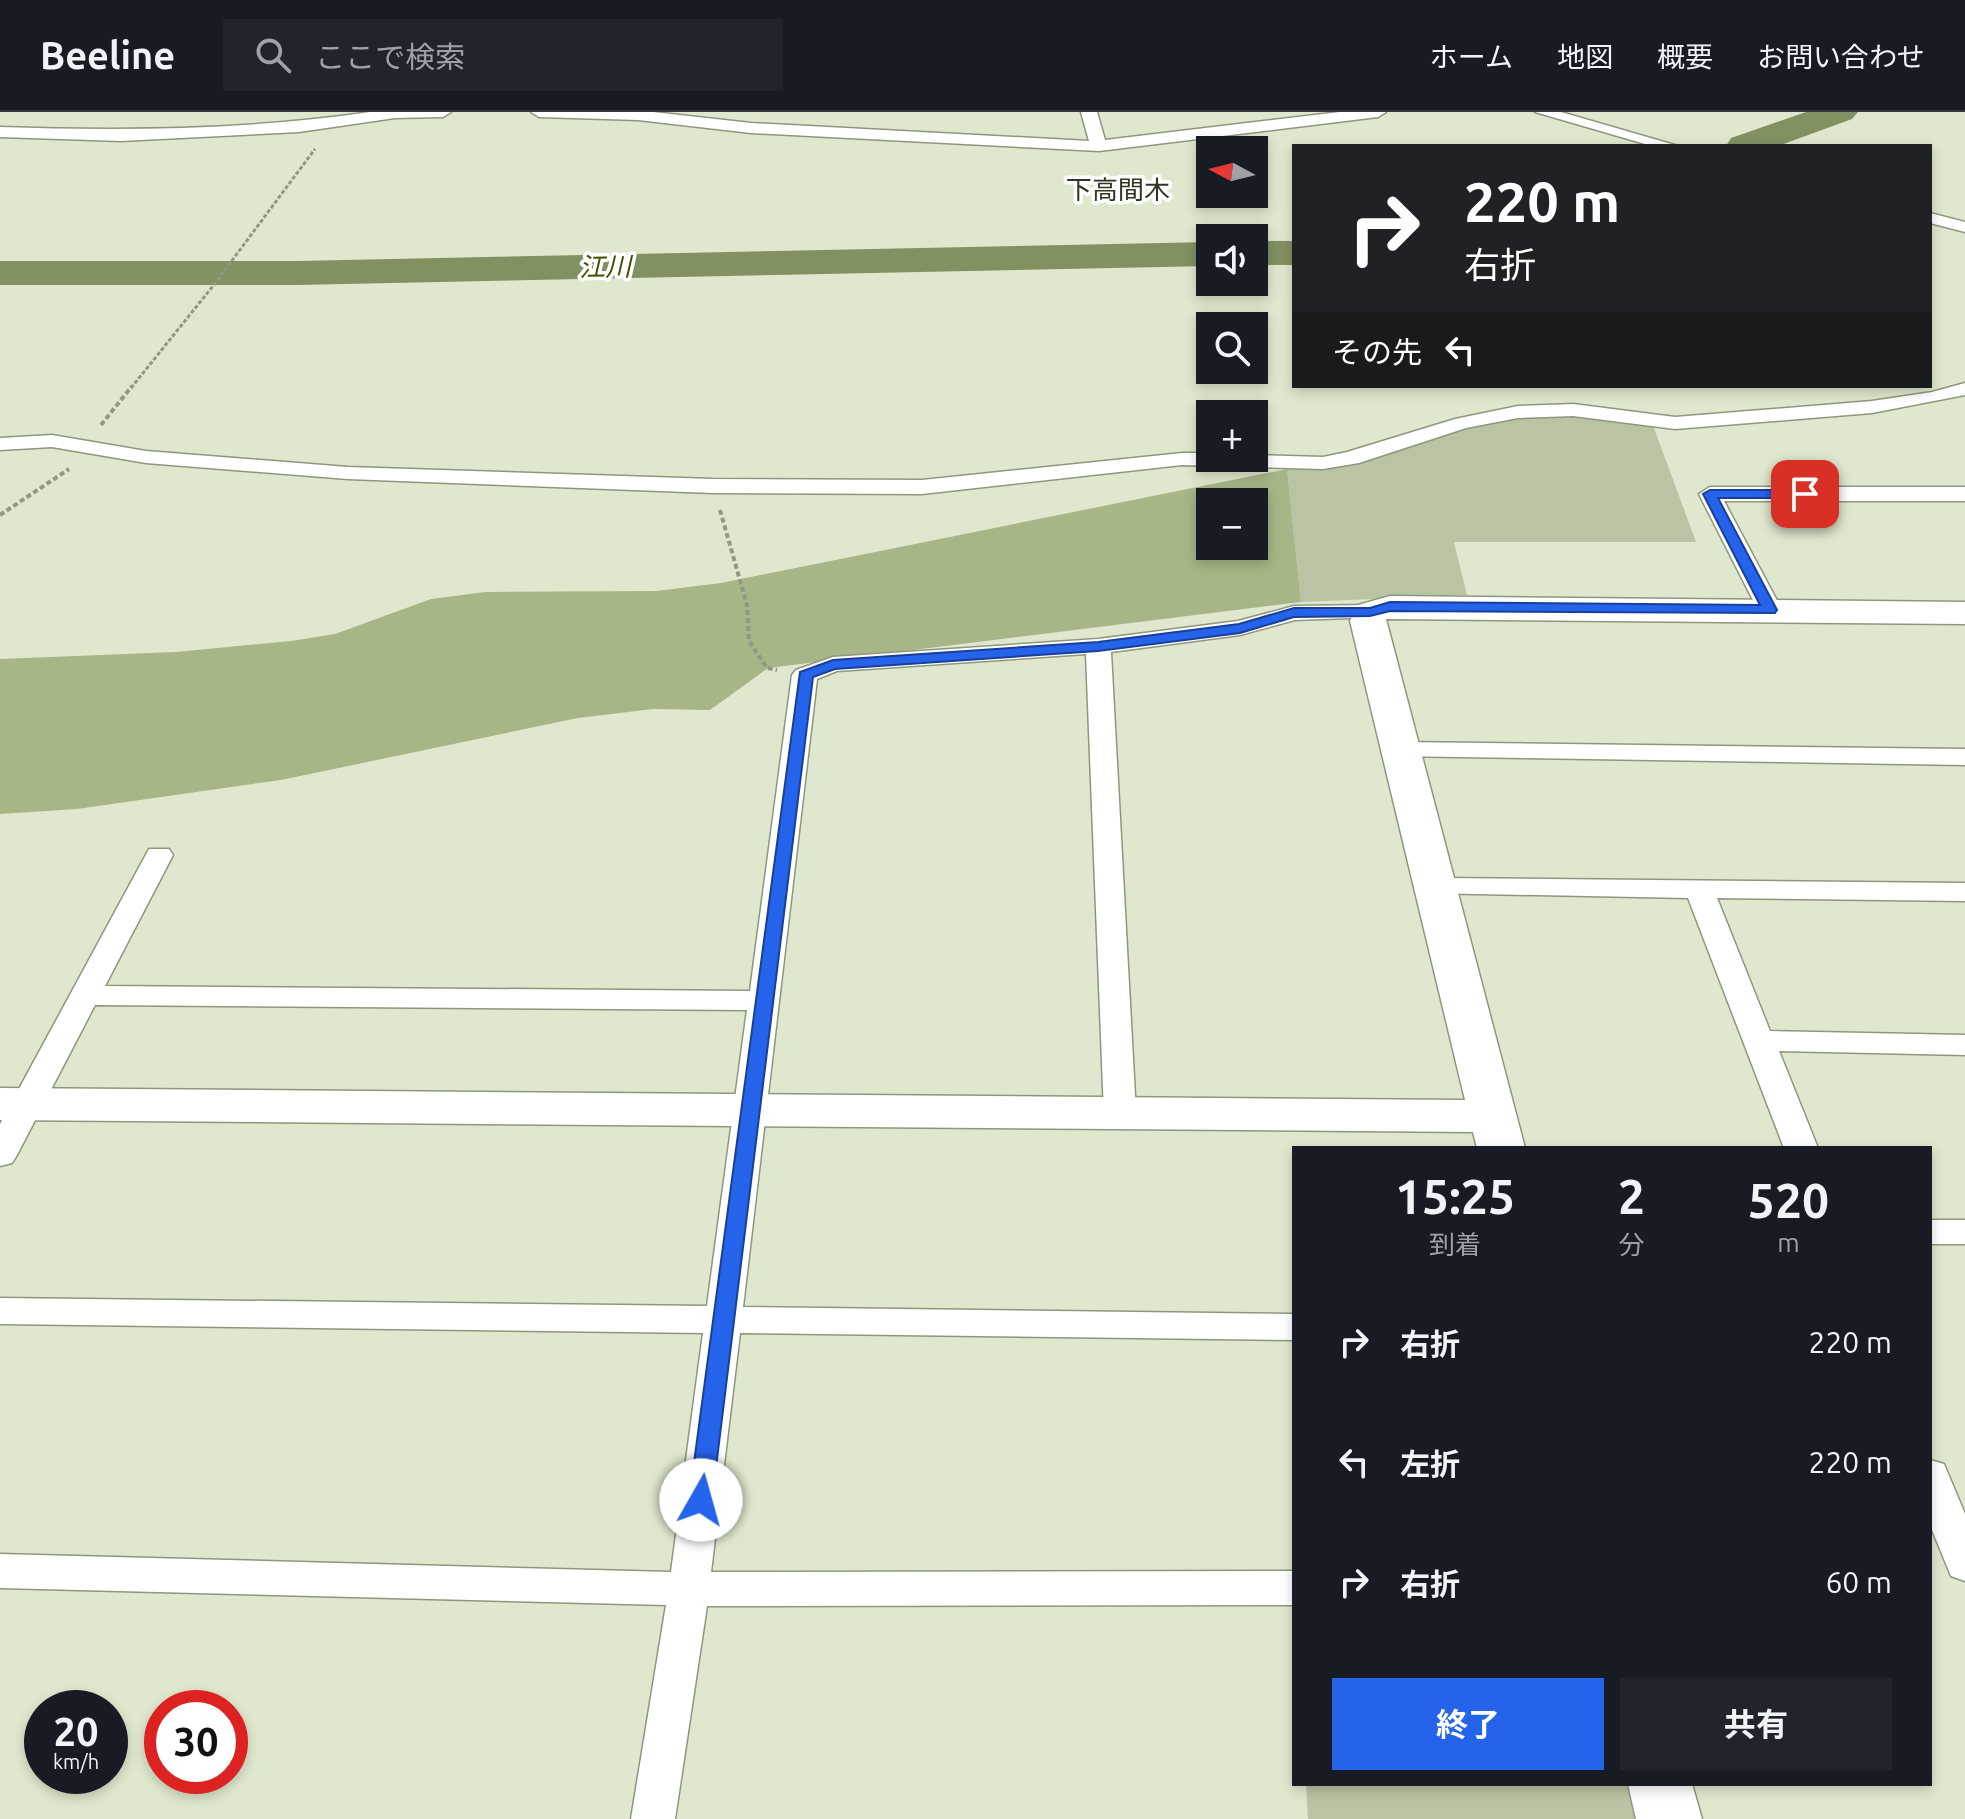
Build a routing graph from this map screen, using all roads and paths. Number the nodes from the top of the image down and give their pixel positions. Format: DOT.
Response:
graph roads {
  1 [pos="443,112"];
  2 [pos="539,112"];
  3 [pos="1089,112"];
  4 [pos="1378,112"];
  5 [pos="1543,112"];
  6 [pos="639,114"];
  7 [pos="342,116"];
  8 [pos="0,132"];
  9 [pos="1663,144"];
  10 [pos="1099,146"];
  11 [pos="1932,219"];
  12 [pos="1965,227"];
  13 [pos="1965,389"];
  14 [pos="0,444"];
  15 [pos="86,450"];
  16 [pos="713,486"];
  17 [pos="1965,494"];
  18 [pos="0,515"];
  19 [pos="1770,610"];
  20 [pos="1370,612"];
  21 [pos="1965,613"];
  22 [pos="1098,646"];
  23 [pos="805,675"];
  24 [pos="1400,750"];
  25 [pos="1965,757"];
  26 [pos="159,855"];
  27 [pos="1436,887"];
  28 [pos="1699,890"];
  29 [pos="1965,892"];
  30 [pos="87,995"];
  31 [pos="765,1001"];
  32 [pos="1758,1041"];
  33 [pos="1965,1045"];
  34 [pos="13,1104"];
  35 [pos="751,1111"];
  36 [pos="1120,1114"];
  37 [pos="1496,1132"];
  38 [pos="1800,1146"];
  39 [pos="0,1155"];
  40 [pos="1932,1232"];
  41 [pos="1965,1232"];
  42 [pos="0,1311"];
  43 [pos="724,1320"];
  44 [pos="1292,1327"];
  45 [pos="1932,1480"];
  46 [pos="1965,1564"];
  47 [pos="0,1571"];
  48 [pos="1292,1588"];
  49 [pos="689,1589"];
  50 [pos="1661,1786"];
  51 [pos="653,1819"];
  52 [pos="1669,1819"];
  1 -- 7 [label="street"];
  2 -- 6 [label="street"];
  3 -- 10 [label="street"];
  4 -- 10 [label="street"];
  5 -- 9 [label="street"];
  6 -- 10 [label="street"];
  7 -- 8 [label="street"];
  7 -- 15 [label="path"];
  11 -- 12 [label="street"];
  13 -- 16 [label="street"];
  14 -- 15 [label="street"];
  15 -- 16 [label="street"];
  15 -- 18 [label="path"];
  16 -- 23 [label="path"];
  17 -- 19 [label="street"];
  19 -- 20 [label="street"];
  19 -- 21 [label="street"];
  20 -- 22 [label="street"];
  20 -- 24 [label="street"];
  22 -- 23 [label="street"];
  22 -- 36 [label="street"];
  23 -- 31 [label="street"];
  24 -- 25 [label="street"];
  24 -- 27 [label="street"];
  26 -- 30 [label="street"];
  27 -- 28 [label="street"];
  27 -- 37 [label="street"];
  28 -- 29 [label="street"];
  28 -- 32 [label="street"];
  30 -- 31 [label="street"];
  30 -- 34 [label="street"];
  31 -- 35 [label="street"];
  32 -- 33 [label="street"];
  32 -- 38 [label="street"];
  34 -- 35 [label="street"];
  34 -- 39 [label="street"];
  35 -- 36 [label="street"];
  35 -- 43 [label="street"];
  36 -- 37 [label="street"];
  40 -- 41 [label="street"];
  42 -- 43 [label="street"];
  43 -- 44 [label="street"];
  43 -- 49 [label="street"];
  45 -- 46 [label="street"];
  47 -- 49 [label="street"];
  48 -- 49 [label="street"];
  49 -- 51 [label="street"];
  50 -- 52 [label="street"];
}
